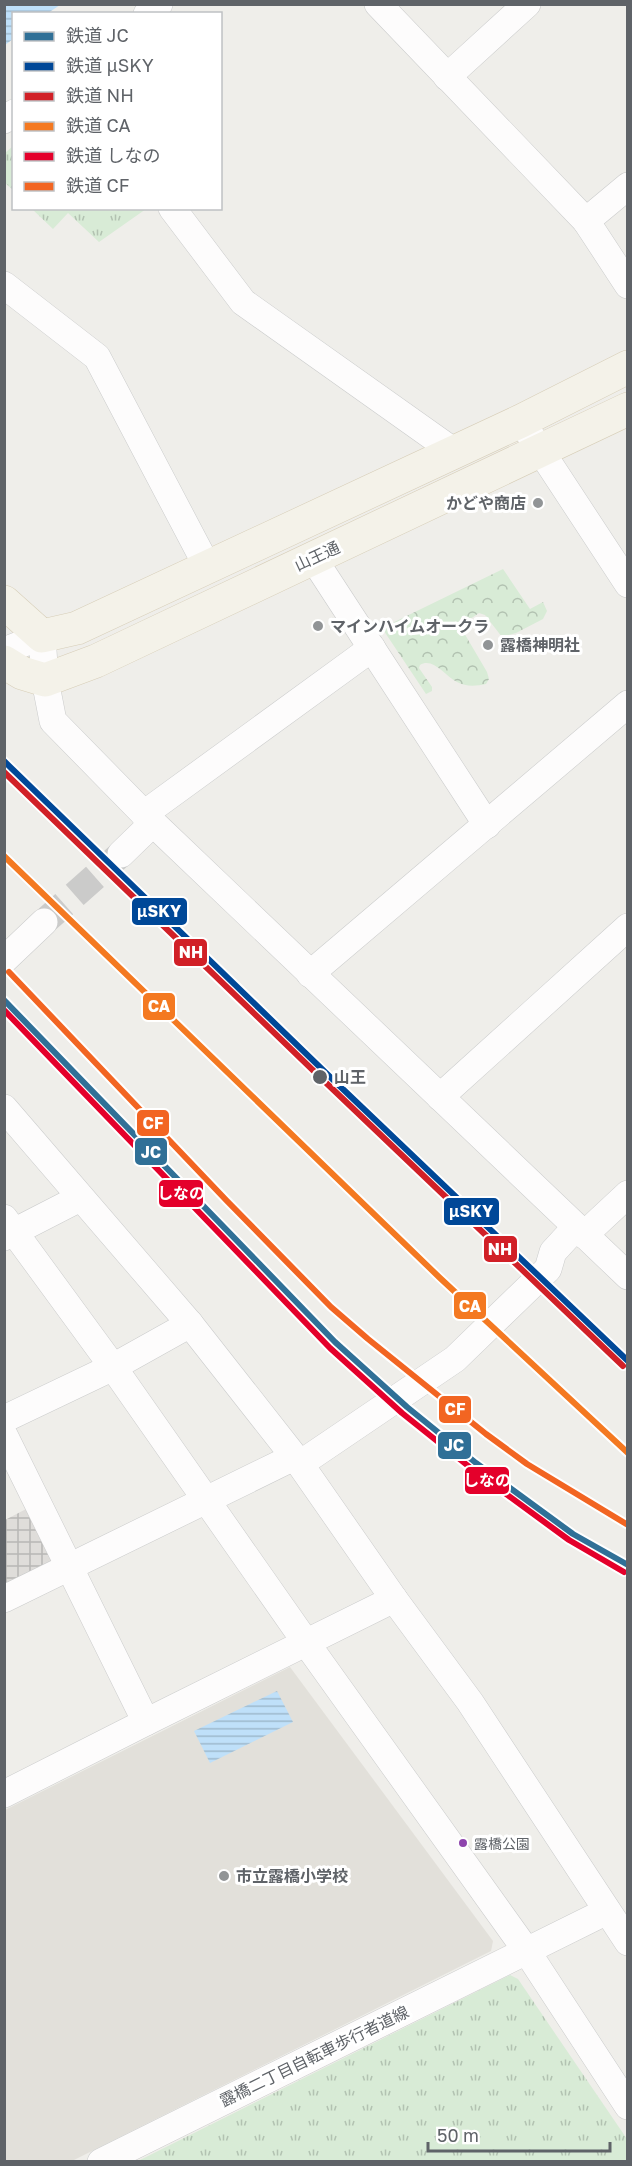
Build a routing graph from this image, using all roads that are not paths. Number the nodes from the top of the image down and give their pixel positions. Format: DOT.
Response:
graph roads {
  1 [pos="378,4"];
  2 [pos="527,4"];
  3 [pos="447,77"];
  4 [pos="627,186"];
  5 [pos="174,210"];
  6 [pos="586,221"];
  7 [pos="4,285"];
  8 [pos="627,285"];
  9 [pos="627,367"];
  10 [pos="627,408"];
  11 [pos="521,421"];
  12 [pos="453,451"];
  13 [pos="540,452"];
  14 [pos="313,558"];
  15 [pos="208,568"];
  16 [pos="627,584"];
  17 [pos="4,602"];
  18 [pos="42,636"];
  19 [pos="372,648"];
  20 [pos="4,651"];
  21 [pos="4,662"];
  22 [pos="45,681"];
  23 [pos="627,704"];
  24 [pos="149,819"];
  25 [pos="487,825"];
  26 [pos="121,854"];
  27 [pos="44,922"];
  28 [pos="627,927"];
  29 [pos="4,960"];
  30 [pos="310,974"];
  31 [pos="440,1097"];
  32 [pos="4,1108"];
  33 [pos="627,1194"];
  34 [pos="80,1198"];
  35 [pos="8,1229"];
  36 [pos="580,1231"];
  37 [pos="627,1276"];
  38 [pos="190,1324"];
  39 [pos="113,1367"];
  40 [pos="4,1419"];
  41 [pos="4,1435"];
  42 [pos="297,1460"];
  43 [pos="207,1500"];
  44 [pos="69,1566"];
  45 [pos="4,1599"];
  46 [pos="394,1599"];
  47 [pos="307,1644"];
  48 [pos="146,1722"];
  49 [pos="4,1794"];
  50 [pos="607,1911"];
  51 [pos="627,1942"];
  52 [pos="526,1950"];
  53 [pos="627,2106"];
  54 [pos="101,2162"];
  1 -- 3 [label="street"];
  2 -- 3 [label="street"];
  3 -- 6 [label="street"];
  4 -- 6 [label="street"];
  5 -- 12 [label="street"];
  6 -- 8 [label="street"];
  7 -- 15 [label="street"];
  9 -- 11 [label="main road"];
  10 -- 13 [label="main road, 山王通"];
  11 -- 12 [label="main road"];
  11 -- 13 [label="street"];
  12 -- 15 [label="main road"];
  13 -- 14 [label="main road, 山王通"];
  13 -- 16 [label="street"];
  14 -- 19 [label="street"];
  14 -- 22 [label="main road, 山王通"];
  15 -- 18 [label="main road"];
  17 -- 18 [label="main road"];
  18 -- 20 [label="street"];
  18 -- 22 [label="street"];
  19 -- 24 [label="street"];
  19 -- 25 [label="street"];
  21 -- 22 [label="main road"];
  22 -- 24 [label="street"];
  23 -- 25 [label="street"];
  24 -- 26 [label="street"];
  24 -- 30 [label="street"];
  25 -- 30 [label="street"];
  27 -- 29 [label="street"];
  28 -- 31 [label="street"];
  30 -- 31 [label="street"];
  31 -- 36 [label="street"];
  32 -- 34 [label="street"];
  33 -- 36 [label="street"];
  34 -- 35 [label="street"];
  34 -- 38 [label="street"];
  35 -- 39 [label="street"];
  36 -- 37 [label="street"];
  36 -- 42 [label="street"];
  38 -- 39 [label="street"];
  38 -- 42 [label="street"];
  39 -- 40 [label="street"];
  39 -- 43 [label="street"];
  41 -- 44 [label="street"];
  42 -- 43 [label="street"];
  42 -- 46 [label="street"];
  43 -- 44 [label="street"];
  43 -- 47 [label="street"];
  44 -- 45 [label="street"];
  44 -- 48 [label="street"];
  46 -- 47 [label="street"];
  46 -- 50 [label="street"];
  47 -- 48 [label="street"];
  47 -- 52 [label="street"];
  48 -- 49 [label="street"];
  50 -- 51 [label="street"];
  50 -- 52 [label="street, 露橋二丁目自転車歩行者道線"];
  52 -- 53 [label="street"];
  52 -- 54 [label="street, 露橋二丁目自転車歩行者道線"];
}
